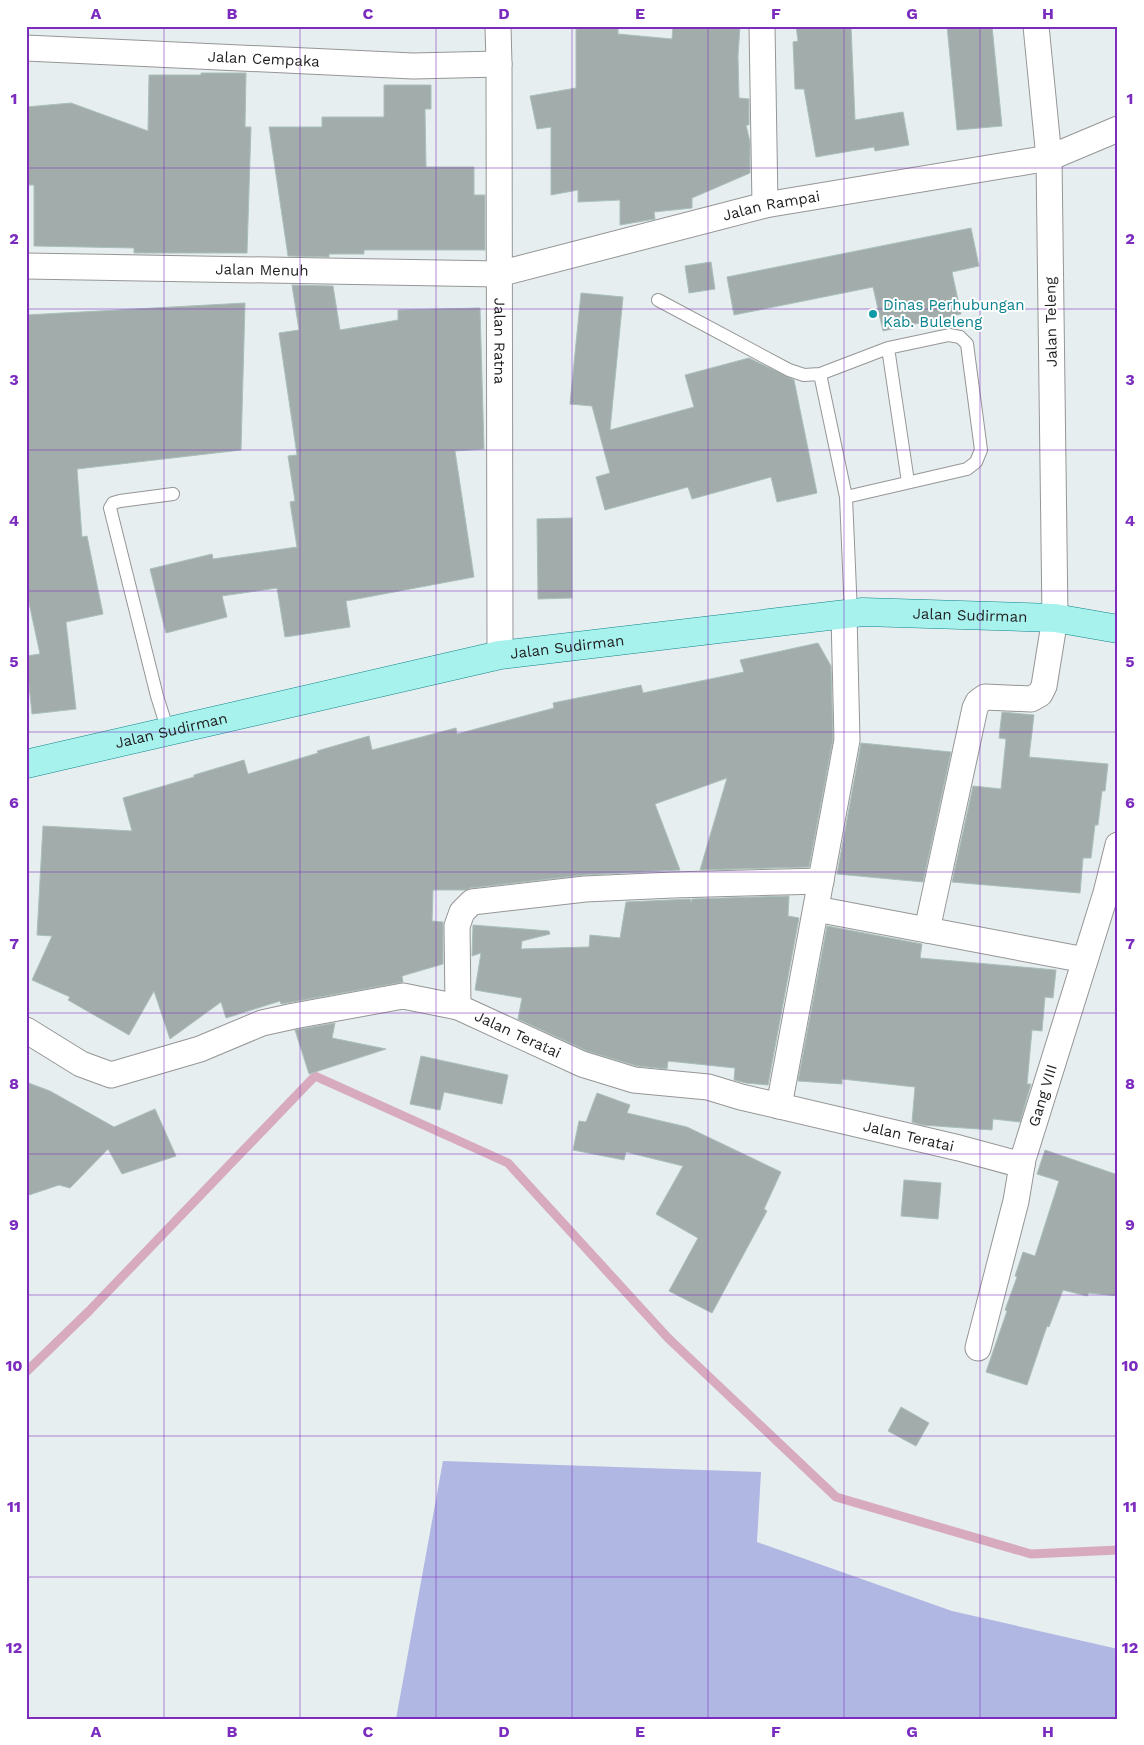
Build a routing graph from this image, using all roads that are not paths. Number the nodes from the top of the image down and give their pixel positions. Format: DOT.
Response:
graph roads {
  1 [pos="498,26"];
  2 [pos="762,26"];
  3 [pos="1036,26"];
  4 [pos="26,48"];
  5 [pos="499,64"];
  6 [pos="1118,129"];
  7 [pos="1049,158"];
  8 [pos="765,205"];
  9 [pos="26,266"];
  10 [pos="498,274"];
  11 [pos="658,300"];
  12 [pos="888,348"];
  13 [pos="820,374"];
  14 [pos="908,482"];
  15 [pos="173,494"];
  16 [pos="846,496"];
  17 [pos="848,614"];
  18 [pos="1056,618"];
  19 [pos="1118,629"];
  20 [pos="500,654"];
  21 [pos="168,731"];
  22 [pos="26,764"];
  23 [pos="1118,845"];
  24 [pos="821,881"];
  25 [pos="816,909"];
  26 [pos="926,930"];
  27 [pos="1086,960"];
  28 [pos="458,1007"];
  29 [pos="26,1030"];
  30 [pos="779,1106"];
  31 [pos="1022,1165"];
  32 [pos="978,1348"];
  1 -- 5 [label="street, Jalan Ratna"];
  2 -- 8 [label="street"];
  3 -- 7 [label="street, Jalan Teleng"];
  4 -- 5 [label="street, Jalan Cempaka"];
  5 -- 10 [label="street, Jalan Ratna"];
  6 -- 7 [label="street, Jalan Rampai"];
  7 -- 8 [label="street, Jalan Rampai"];
  7 -- 18 [label="street, Jalan Teleng"];
  8 -- 10 [label="street, Jalan Rampai"];
  9 -- 10 [label="street, Jalan Menuh"];
  10 -- 20 [label="street, Jalan Ratna"];
  11 -- 13 [label="lane"];
  12 -- 13 [label="lane"];
  12 -- 14 [label="lane"];
  12 -- 14 [label="lane"];
  13 -- 16 [label="lane"];
  14 -- 16 [label="lane"];
  15 -- 21 [label="lane"];
  16 -- 17 [label="lane"];
  17 -- 18 [label="main road, Jalan Sudirman"];
  17 -- 20 [label="main road, Jalan Sudirman"];
  17 -- 24 [label="street"];
  18 -- 19 [label="main road, Jalan Sudirman"];
  18 -- 26 [label="street, Jalan Teleng"];
  20 -- 21 [label="main road, Jalan Sudirman"];
  21 -- 22 [label="main road, Jalan Sudirman"];
  23 -- 27 [label="street, Gang VIII"];
  24 -- 25 [label="street"];
  24 -- 28 [label="street"];
  25 -- 26 [label="street"];
  25 -- 30 [label="street"];
  26 -- 27 [label="street"];
  27 -- 31 [label="street, Gang VIII"];
  28 -- 29 [label="street, Jalan Teratai"];
  28 -- 30 [label="street, Jalan Teratai"];
  30 -- 31 [label="street, Jalan Teratai"];
  31 -- 32 [label="street, Gang VIII"];
}
